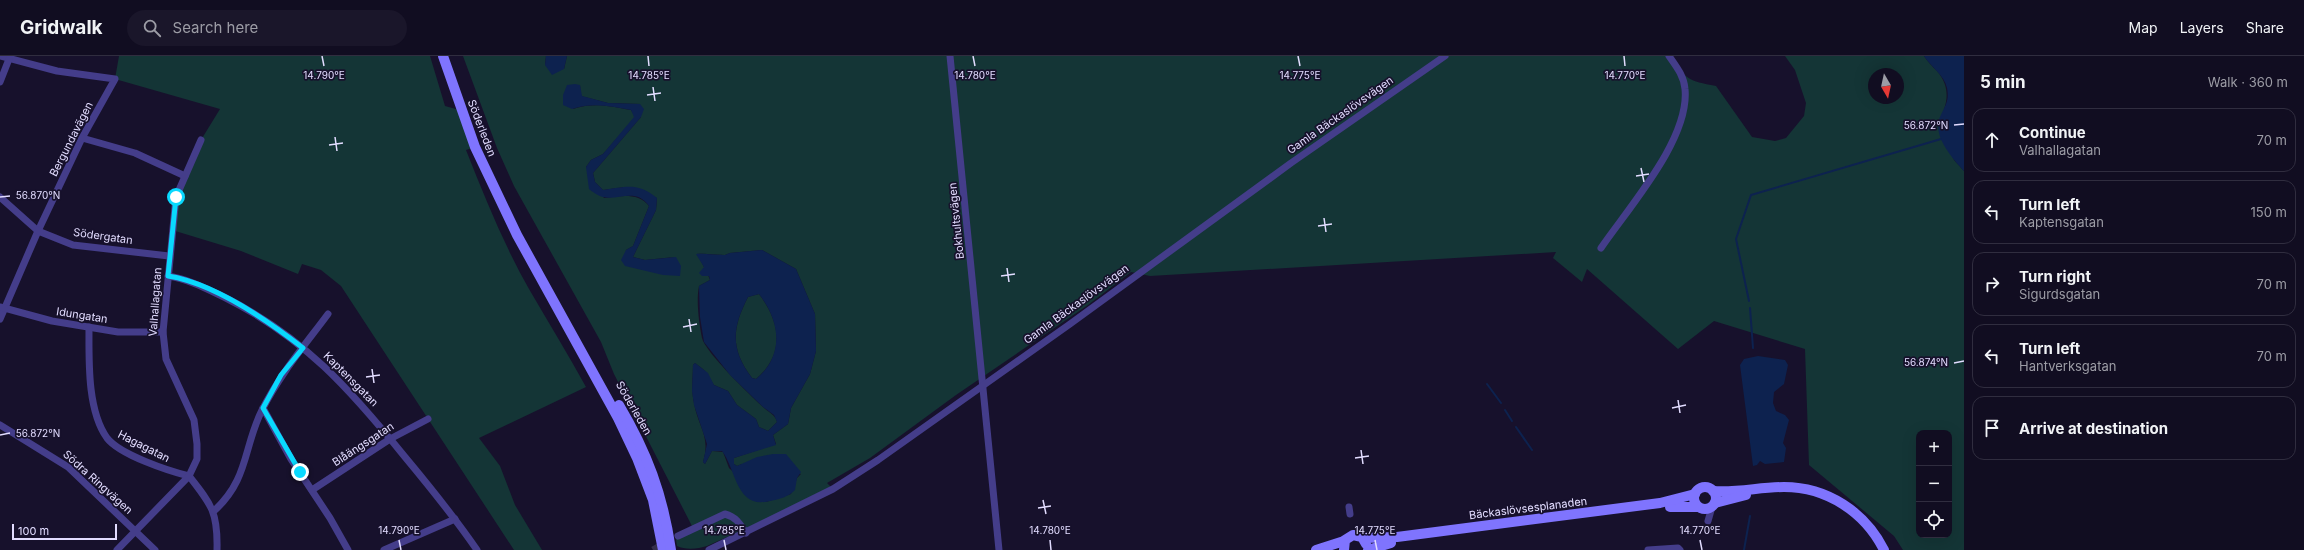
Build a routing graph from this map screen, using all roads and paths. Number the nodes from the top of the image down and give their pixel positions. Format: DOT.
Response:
graph roads {
  1 [pos="0,56"];
  2 [pos="443,56"];
  3 [pos="950,56"];
  4 [pos="1445,56"];
  5 [pos="1669,56"];
  6 [pos="9,59"];
  7 [pos="0,82"];
  8 [pos="82,138"];
  9 [pos="200,140"];
  10 [pos="185,176"];
  11 [pos="0,197"];
  12 [pos="38,231"];
  13 [pos="1601,248"];
  14 [pos="169,256"];
  15 [pos="168,276"];
  16 [pos="549,290"];
  17 [pos="2,308"];
  18 [pos="328,314"];
  19 [pos="0,319"];
  20 [pos="89,327"];
  21 [pos="163,332"];
  22 [pos="303,348"];
  23 [pos="982,385"];
  24 [pos="263,408"];
  25 [pos="428,419"];
  26 [pos="0,425"];
  27 [pos="390,439"];
  28 [pos="189,476"];
  29 [pos="1769,488"];
  30 [pos="312,490"];
  31 [pos="1714,491"];
  32 [pos="1695,494"];
  33 [pos="1714,505"];
  34 [pos="1698,507"];
  35 [pos="214,511"];
  36 [pos="455,519"];
  37 [pos="1708,521"];
  38 [pos="137,532"];
  39 [pos="746,533"];
  40 [pos="678,536"];
  41 [pos="1363,538"];
  42 [pos="1344,546"];
  43 [pos="117,550"];
  44 [pos="155,550"];
  45 [pos="217,550"];
  46 [pos="348,550"];
  47 [pos="384,550"];
  48 [pos="477,550"];
  49 [pos="663,550"];
  50 [pos="671,550"];
  51 [pos="710,550"];
  52 [pos="999,550"];
  53 [pos="1316,550"];
  54 [pos="1366,550"];
  55 [pos="1648,550"];
  56 [pos="1680,550"];
  57 [pos="1884,550"];
  1 -- 6 [label="street"];
  2 -- 16 [label="street, Söderleden"];
  3 -- 23 [label="street, Bokhultsvägen"];
  4 -- 23 [label="street, Gamla Bäckaslövsvägen"];
  5 -- 13 [label="street"];
  6 -- 7 [label="street"];
  6 -- 8 [label="street, Bergundavägen"];
  8 -- 10 [label="street"];
  8 -- 12 [label="street, Bergundavägen"];
  9 -- 10 [label="street, Valhallagatan"];
  10 -- 14 [label="street, Valhallagatan"];
  11 -- 12 [label="street, Södergatan"];
  12 -- 14 [label="street, Södergatan"];
  12 -- 17 [label="street, Bergundavägen"];
  14 -- 15 [label="street, Valhallagatan"];
  15 -- 21 [label="street, Valhallagatan"];
  15 -- 22 [label="street, Kaptensgatan"];
  16 -- 49 [label="street, Söderleden"];
  16 -- 50 [label="street, Söderleden"];
  17 -- 19 [label="street, Bergundavägen"];
  17 -- 20 [label="street, Idungatan"];
  18 -- 22 [label="street"];
  20 -- 21 [label="street, Idungatan"];
  20 -- 28 [label="street, Hagagatan"];
  21 -- 28 [label="street, Valhallagatan"];
  22 -- 24 [label="street"];
  22 -- 27 [label="street, Kaptensgatan"];
  23 -- 39 [label="street, Gamla Bäckaslövsvägen"];
  23 -- 52 [label="street, Bokhultsvägen"];
  24 -- 30 [label="street"];
  24 -- 35 [label="street"];
  25 -- 27 [label="street, Blåängsgatan"];
  26 -- 38 [label="street, Södra Ringvägen"];
  27 -- 30 [label="street, Blåängsgatan"];
  27 -- 36 [label="street, Kaptensgatan"];
  28 -- 35 [label="street"];
  28 -- 38 [label="street, Valhallagatan"];
  29 -- 31 [label="street"];
  29 -- 33 [label="street"];
  29 -- 57 [label="street"];
  30 -- 46 [label="street"];
  31 -- 32 [label="street"];
  31 -- 33 [label="street"];
  32 -- 34 [label="street"];
  32 -- 41 [label="street, Bäckaslövsesplanaden"];
  33 -- 34 [label="street"];
  33 -- 37 [label="street"];
  34 -- 54 [label="street, Bäckaslövsesplanaden"];
  35 -- 45 [label="street"];
  36 -- 47 [label="street"];
  36 -- 48 [label="street, Kaptensgatan"];
  38 -- 43 [label="street, Valhallagatan"];
  38 -- 44 [label="street, Södra Ringvägen"];
  39 -- 40 [label="street"];
  39 -- 51 [label="street, Gamla Bäckaslövsvägen"];
  41 -- 42 [label="street, Bäckaslövsesplanaden"];
  41 -- 54 [label="street, Bäckaslövsesplanaden"];
  42 -- 53 [label="street, Bäckaslövsesplanaden"];
  55 -- 56 [label="street"];
}
